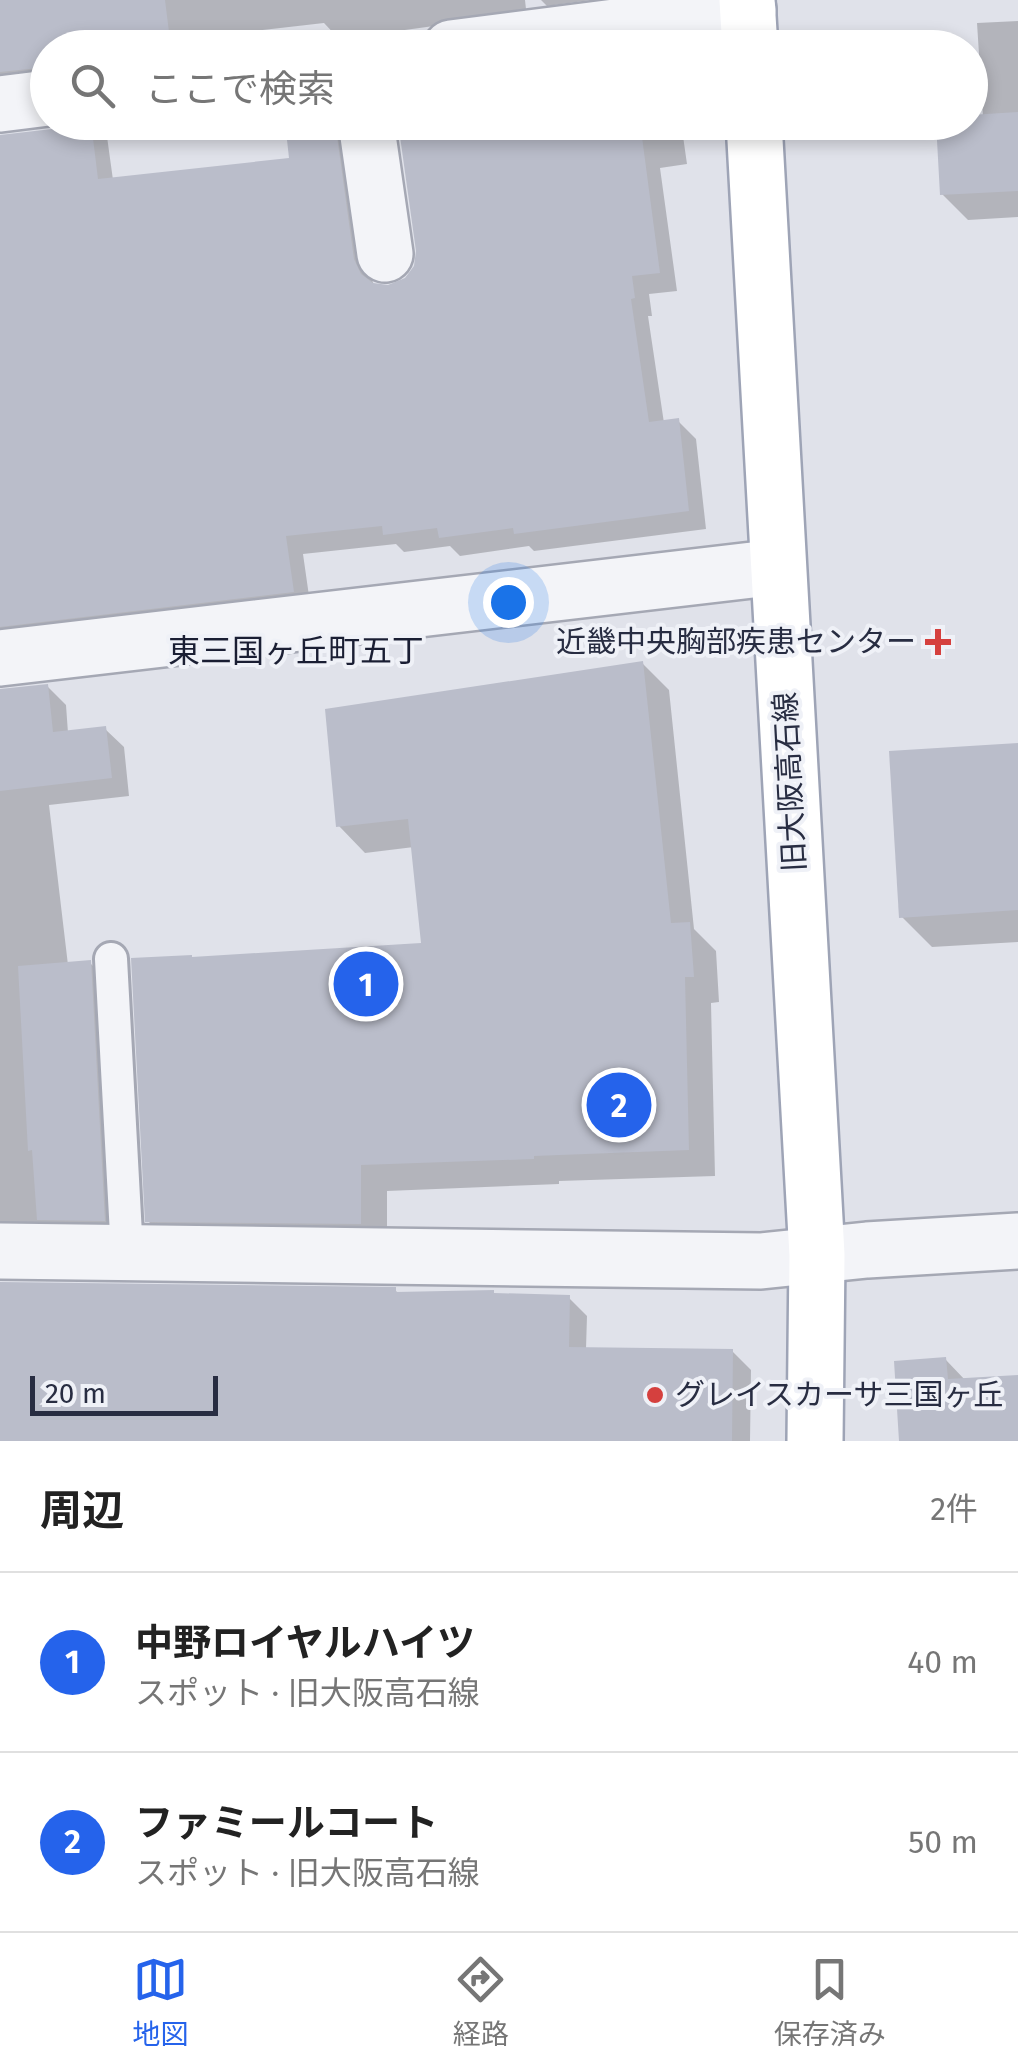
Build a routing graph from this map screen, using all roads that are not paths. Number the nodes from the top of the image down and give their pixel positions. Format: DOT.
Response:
graph roads {
  1 [pos="748,19"];
  2 [pos="635,30"];
  3 [pos="30,100"];
  4 [pos="0,104"];
  5 [pos="368,140"];
  6 [pos="755,140"];
  7 [pos="384,254"];
  8 [pos="778,567"];
  9 [pos="0,658"];
  10 [pos="111,958"];
  11 [pos="1018,1241"];
  12 [pos="0,1251"];
  13 [pos="126,1253"];
  14 [pos="817,1255"];
  15 [pos="815,1441"];
  1 -- 2 [label="street"];
  3 -- 4 [label="street"];
  5 -- 7 [label="street"];
  6 -- 8 [label="main road, 旧大阪高石線"];
  8 -- 9 [label="street"];
  8 -- 14 [label="main road, 旧大阪高石線"];
  10 -- 13 [label="lane"];
  11 -- 14 [label="street"];
  12 -- 13 [label="street"];
  13 -- 14 [label="street"];
  14 -- 15 [label="main road, 旧大阪高石線"];
}
